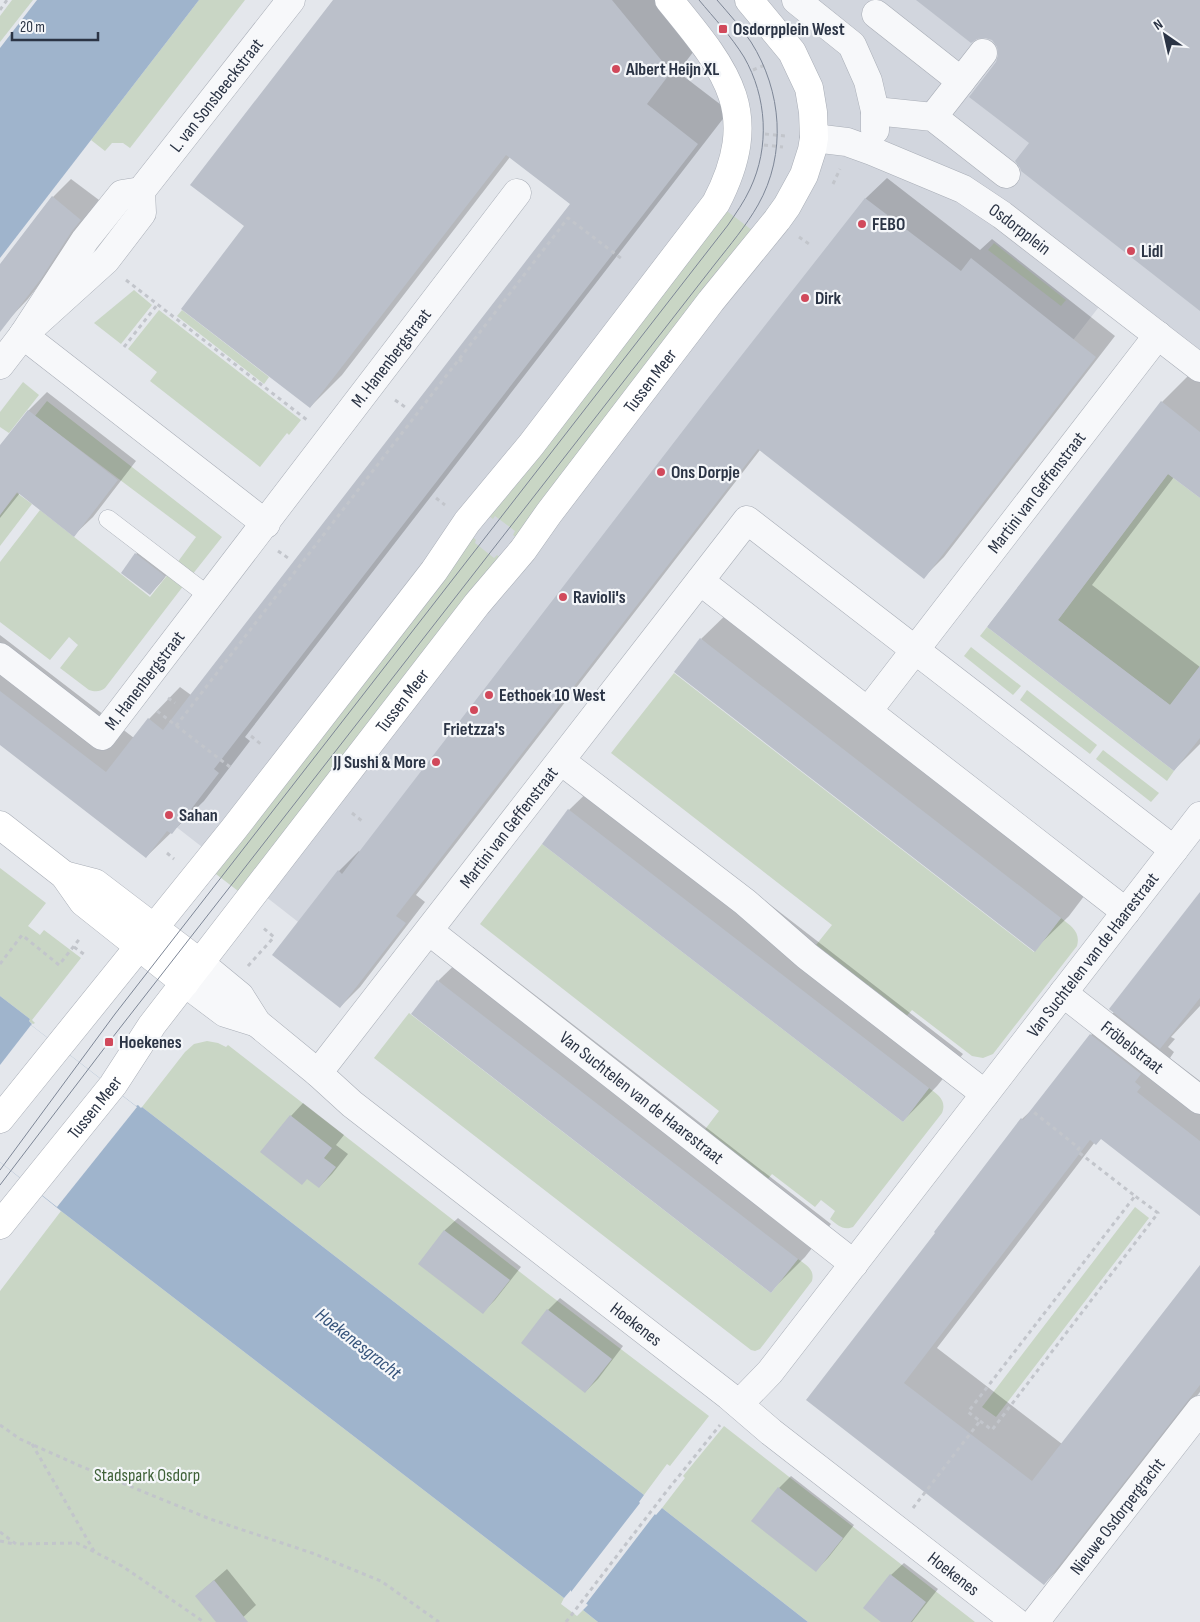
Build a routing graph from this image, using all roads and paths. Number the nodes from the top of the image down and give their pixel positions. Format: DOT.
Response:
graph roads {
  1 [pos="7,0"];
  2 [pos="291,0"];
  3 [pos="668,0"];
  4 [pos="748,0"];
  5 [pos="796,0"];
  6 [pos="882,7"];
  7 [pos="0,10"];
  8 [pos="852,45"];
  9 [pos="983,53"];
  10 [pos="961,81"];
  11 [pos="933,116"];
  12 [pos="738,142"];
  13 [pos="810,154"];
  14 [pos="1006,174"];
  15 [pos="517,193"];
  16 [pos="622,259"];
  17 [pos="122,277"];
  18 [pos="158,305"];
  19 [pos="1158,335"];
  20 [pos="23,336"];
  21 [pos="124,347"];
  22 [pos="459,359"];
  23 [pos="465,364"];
  24 [pos="0,365"];
  25 [pos="1200,368"];
  26 [pos="312,424"];
  27 [pos="108,519"];
  28 [pos="266,524"];
  29 [pos="700,581"];
  30 [pos="210,596"];
  31 [pos="915,650"];
  32 [pos="0,657"];
  33 [pos="154,709"];
  34 [pos="868,711"];
  35 [pos="176,726"];
  36 [pos="251,736"];
  37 [pos="269,750"];
  38 [pos="561,761"];
  39 [pos="230,767"];
  40 [pos="346,808"];
  41 [pos="1200,816"];
  42 [pos="362,821"];
  43 [pos="0,825"];
  44 [pos="1174,850"];
  45 [pos="1126,912"];
  46 [pos="429,931"];
  47 [pos="82,935"];
  48 [pos="147,937"];
  49 [pos="74,946"];
  50 [pos="85,955"];
  51 [pos="0,964"];
  52 [pos="192,973"];
  53 [pos="1063,993"];
  54 [pos="318,1073"];
  55 [pos="985,1094"];
  56 [pos="1200,1100"];
  57 [pos="1030,1110"];
  58 [pos="0,1119"];
  59 [pos="1135,1196"];
  60 [pos="2,1223"];
  61 [pos="854,1264"];
  62 [pos="739,1404"];
  63 [pos="1200,1410"];
  64 [pos="980,1421"];
  65 [pos="0,1425"];
  66 [pos="32,1444"];
  67 [pos="926,1491"];
  68 [pos="0,1532"];
  69 [pos="0,1542"];
  70 [pos="16,1544"];
  71 [pos="94,1551"];
  72 [pos="567,1621"];
  73 [pos="204,1622"];
  74 [pos="439,1622"];
  75 [pos="1016,1622"];
  76 [pos="1035,1622"];
  1 -- 7 [label="path"];
  2 -- 20 [label="street, L. van Sonsbeeckstraat"];
  3 -- 12 [label="street"];
  4 -- 13 [label="street"];
  5 -- 8 [label="street"];
  6 -- 8 [label="street"];
  6 -- 10 [label="street"];
  8 -- 11 [label="street"];
  9 -- 10 [label="street"];
  10 -- 11 [label="street"];
  11 -- 14 [label="street"];
  12 -- 13 [label="path"];
  12 -- 48 [label="street"];
  13 -- 19 [label="street, Osdorpplein"];
  13 -- 52 [label="street, Tussen Meer"];
  15 -- 28 [label="street, M. Hanenbergstraat"];
  16 -- 22 [label="path"];
  17 -- 18 [label="path"];
  18 -- 21 [label="path"];
  18 -- 26 [label="path"];
  19 -- 25 [label="street, Osdorpplein"];
  19 -- 31 [label="street, Martini van Geffenstraat"];
  20 -- 24 [label="street, L. van Sonsbeeckstraat"];
  20 -- 28 [label="street"];
  22 -- 23 [label="path"];
  22 -- 35 [label="path"];
  27 -- 30 [label="lane"];
  28 -- 30 [label="street, M. Hanenbergstraat"];
  29 -- 31 [label="street, Martini van Geffenstraat"];
  29 -- 34 [label="street"];
  29 -- 38 [label="street, Martini van Geffenstraat"];
  30 -- 32 [label="street, M. Hanenbergstraat"];
  31 -- 34 [label="street, Martini van Geffenstraat"];
  31 -- 44 [label="street, Martini van Geffenstraat"];
  33 -- 35 [label="path"];
  34 -- 45 [label="street"];
  35 -- 39 [label="path"];
  36 -- 37 [label="path"];
  38 -- 46 [label="street, Martini van Geffenstraat"];
  38 -- 55 [label="street"];
  40 -- 42 [label="path"];
  41 -- 44 [label="street, Van Suchtelen van de Haarestraat"];
  43 -- 48 [label="street, Hoekenes"];
  44 -- 45 [label="street, Van Suchtelen van de Haarestraat"];
  45 -- 53 [label="street, Van Suchtelen van de Haarestraat"];
  46 -- 54 [label="street, Martini van Geffenstraat"];
  46 -- 61 [label="street, Van Suchtelen van de Haarestraat"];
  47 -- 49 [label="path"];
  48 -- 52 [label="street, Hoekenes"];
  48 -- 58 [label="street"];
  49 -- 50 [label="path"];
  49 -- 51 [label="path"];
  52 -- 54 [label="street, Hoekenes"];
  52 -- 60 [label="street, Tussen Meer"];
  53 -- 55 [label="street, Van Suchtelen van de Haarestraat"];
  53 -- 56 [label="street, Fröbelstraat"];
  54 -- 62 [label="street, Hoekenes"];
  55 -- 61 [label="street, Van Suchtelen van de Haarestraat"];
  57 -- 59 [label="path"];
  59 -- 64 [label="path"];
  59 -- 64 [label="path"];
  61 -- 62 [label="street, Van Suchtelen van de Haarestraat"];
  62 -- 72 [label="path"];
  62 -- 75 [label="street, Hoekenes"];
  63 -- 76 [label="street, Nieuwe Osdorpergracht"];
  64 -- 67 [label="path"];
  65 -- 66 [label="path"];
  66 -- 71 [label="path"];
  66 -- 74 [label="path"];
  68 -- 70 [label="path"];
  69 -- 70 [label="path"];
  70 -- 71 [label="path"];
  71 -- 73 [label="path"];
}
